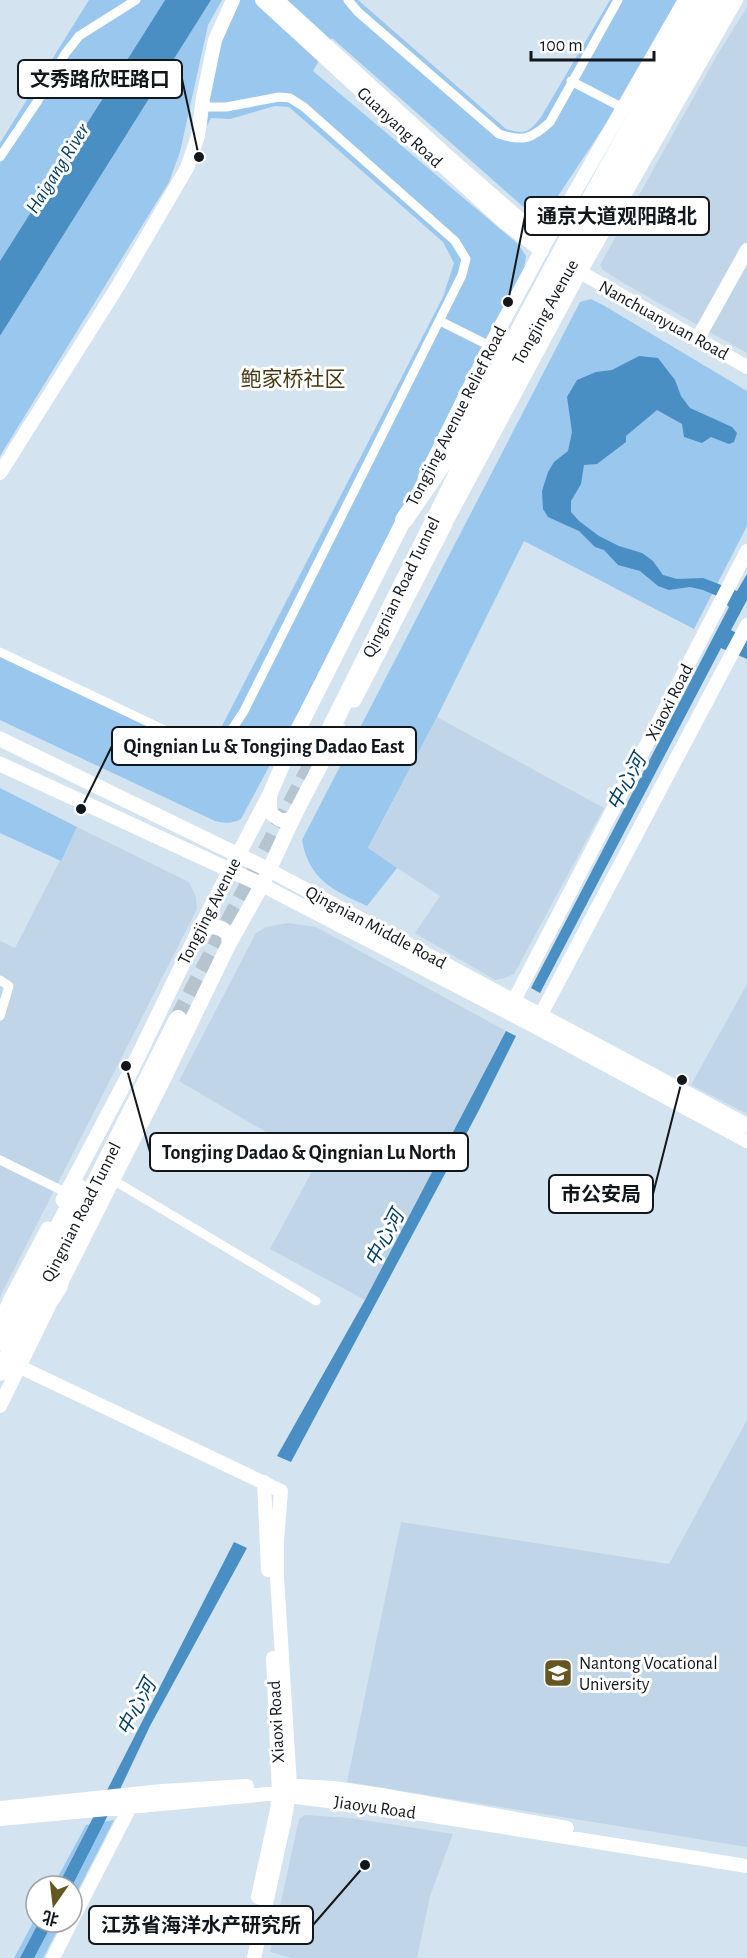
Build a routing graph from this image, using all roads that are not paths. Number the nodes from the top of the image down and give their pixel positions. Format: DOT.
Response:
graph roads {
  1 [pos="136,0"];
  2 [pos="233,0"];
  3 [pos="262,0"];
  4 [pos="276,0"];
  5 [pos="348,0"];
  6 [pos="618,0"];
  7 [pos="686,0"];
  8 [pos="701,0"];
  9 [pos="719,0"];
  10 [pos="736,0"];
  11 [pos="305,32"];
  12 [pos="571,81"];
  13 [pos="202,107"];
  14 [pos="623,108"];
  15 [pos="0,157"];
  16 [pos="544,247"];
  17 [pos="747,250"];
  18 [pos="580,272"];
  19 [pos="440,321"];
  20 [pos="698,338"];
  21 [pos="490,346"];
  22 [pos="747,367"];
  23 [pos="470,435"];
  24 [pos="0,473"];
  25 [pos="404,520"];
  26 [pos="445,524"];
  27 [pos="747,551"];
  28 [pos="745,629"];
  29 [pos="0,652"];
  30 [pos="320,737"];
  31 [pos="0,739"];
  32 [pos="4,769"];
  33 [pos="270,794"];
  34 [pos="295,814"];
  35 [pos="238,854"];
  36 [pos="229,870"];
  37 [pos="269,870"];
  38 [pos="262,885"];
  39 [pos="198,932"];
  40 [pos="229,944"];
  41 [pos="0,980"];
  42 [pos="511,1007"];
  43 [pos="0,1016"];
  44 [pos="538,1021"];
  45 [pos="747,1125"];
  46 [pos="747,1141"];
  47 [pos="0,1160"];
  48 [pos="113,1180"];
  49 [pos="66,1193"];
  50 [pos="59,1286"];
  51 [pos="10,1301"];
  52 [pos="316,1301"];
  53 [pos="0,1320"];
  54 [pos="0,1325"];
  55 [pos="0,1341"];
  56 [pos="20,1367"];
  57 [pos="0,1372"];
  58 [pos="0,1380"];
  59 [pos="0,1406"];
  60 [pos="264,1482"];
  61 [pos="284,1790"];
  62 [pos="130,1807"];
  63 [pos="0,1808"];
  64 [pos="0,1819"];
  65 [pos="646,1846"];
  66 [pos="747,1857"];
  67 [pos="747,1866"];
  68 [pos="84,1896"];
  69 [pos="65,1934"];
  70 [pos="53,1958"];
  71 [pos="245,1958"];
  72 [pos="254,1958"];
  1 -- 15 [label="street"];
  2 -- 13 [label="street"];
  3 -- 11 [label="street, Guanyang Road"];
  4 -- 11 [label="street, Guanyang Road"];
  5 -- 12 [label="street"];
  6 -- 12 [label="street"];
  7 -- 14 [label="street, Tongjing Avenue Relief Road"];
  8 -- 23 [label="highway, Tongjing Avenue"];
  9 -- 23 [label="highway, Tongjing Avenue"];
  10 -- 18 [label="street"];
  11 -- 16 [label="street, Guanyang Road"];
  12 -- 14 [label="street"];
  13 -- 19 [label="street"];
  13 -- 24 [label="street"];
  14 -- 16 [label="street, Tongjing Avenue Relief Road"];
  16 -- 21 [label="street, Tongjing Avenue Relief Road"];
  17 -- 20 [label="street"];
  18 -- 20 [label="street, Nanchuanyuan Road"];
  18 -- 26 [label="street"];
  19 -- 21 [label="street"];
  19 -- 29 [label="street"];
  20 -- 22 [label="street, Nanchuanyuan Road"];
  21 -- 25 [label="street, Tongjing Avenue Relief Road"];
  23 -- 25 [label="highway"];
  23 -- 26 [label="highway"];
  23 -- 30 [label="highway, Qingnian Road Tunnel"];
  25 -- 33 [label="main road, Tongjing Avenue"];
  26 -- 34 [label="main road, Tongjing Avenue"];
  27 -- 42 [label="street, Xiaoxi Road"];
  28 -- 44 [label="street, Xiaoxi Road"];
  31 -- 35 [label="main road, Qingnian Middle Road"];
  32 -- 36 [label="main road, Qingnian Middle Road"];
  33 -- 34 [label="street"];
  33 -- 35 [label="main road, Tongjing Avenue"];
  34 -- 37 [label="main road, Tongjing Avenue"];
  35 -- 36 [label="main road, Tongjing Avenue"];
  35 -- 37 [label="main road, Qingnian Middle Road"];
  36 -- 38 [label="main road, Qingnian Middle Road"];
  36 -- 39 [label="main road, Tongjing Avenue"];
  37 -- 38 [label="main road, Tongjing Avenue"];
  37 -- 42 [label="street, Qingnian Middle Road"];
  38 -- 40 [label="main road, Tongjing Avenue"];
  38 -- 42 [label="street, Qingnian Middle Road"];
  39 -- 40 [label="main road"];
  39 -- 49 [label="main road, Tongjing Avenue"];
  40 -- 48 [label="main road, Tongjing Avenue"];
  41 -- 43 [label="street"];
  42 -- 44 [label="street, Qingnian Middle Road"];
  44 -- 45 [label="street, Qingnian Middle Road"];
  44 -- 46 [label="street, Qingnian Middle Road"];
  47 -- 49 [label="street"];
  48 -- 50 [label="main road, Tongjing Avenue"];
  48 -- 52 [label="street"];
  49 -- 51 [label="main road, Tongjing Avenue"];
  50 -- 56 [label="street"];
  50 -- 58 [label="highway"];
  51 -- 53 [label="street"];
  51 -- 54 [label="highway"];
  55 -- 57 [label="highway, Qingnian Road Tunnel"];
  56 -- 59 [label="street"];
  56 -- 60 [label="street"];
  60 -- 61 [label="street, Xiaoxi Road"];
  60 -- 61 [label="street, Xiaoxi Road"];
  61 -- 62 [label="street, Jiaoyu Road"];
  61 -- 63 [label="street, Jiaoyu Road"];
  61 -- 65 [label="street, Jiaoyu Road"];
  61 -- 71 [label="street, Xiaoxi Road"];
  61 -- 72 [label="street, Xiaoxi Road"];
  62 -- 64 [label="street, Jiaoyu Road"];
  62 -- 68 [label="street"];
  65 -- 66 [label="street, Jiaoyu Road"];
  65 -- 67 [label="street, Jiaoyu Road"];
  69 -- 70 [label="street"];
}
